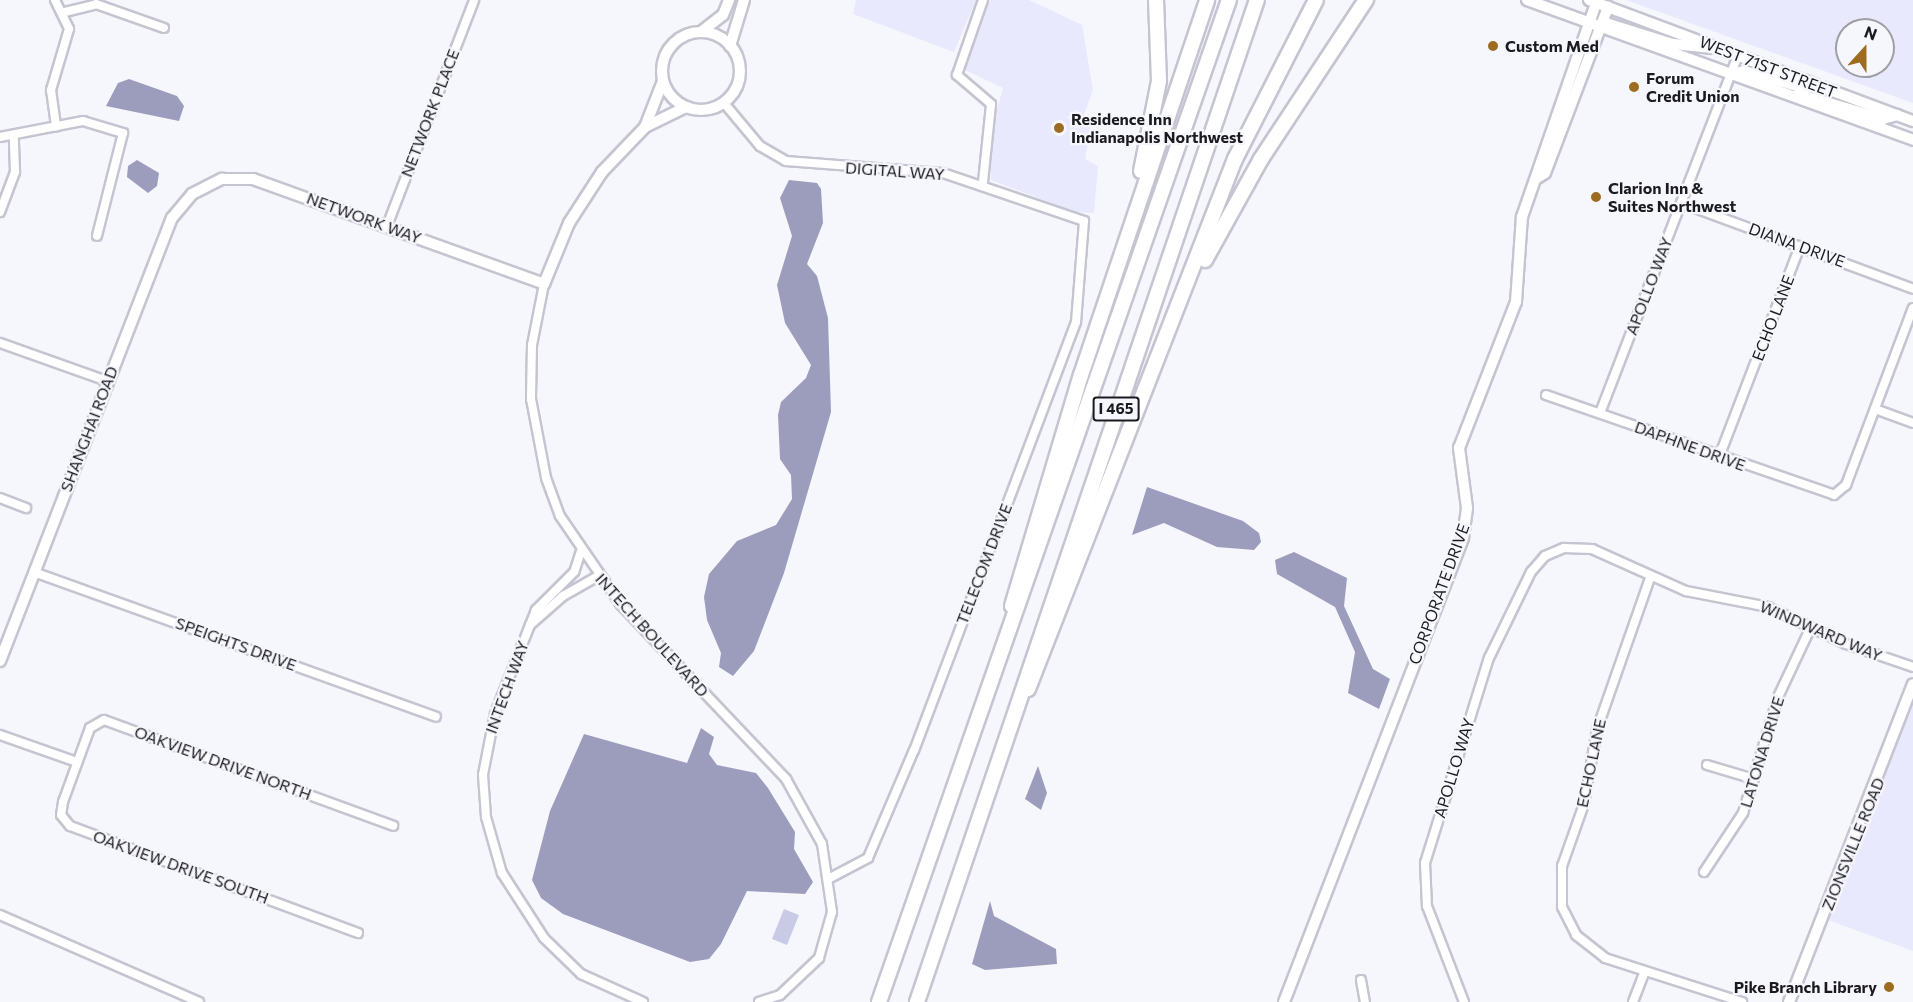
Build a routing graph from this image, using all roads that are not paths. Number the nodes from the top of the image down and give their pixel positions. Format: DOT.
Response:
graph roads {
  1 [pos="55,0"];
  2 [pos="474,0"];
  3 [pos="729,0"];
  4 [pos="744,0"];
  5 [pos="983,0"];
  6 [pos="1156,0"];
  7 [pos="1208,0"];
  8 [pos="1229,0"];
  9 [pos="1257,0"];
  10 [pos="1309,0"];
  11 [pos="1316,0"];
  12 [pos="1366,0"];
  13 [pos="1527,0"];
  14 [pos="1594,1"];
  15 [pos="1609,4"];
  16 [pos="65,12"];
  17 [pos="1305,18"];
  18 [pos="1589,22"];
  19 [pos="1601,24"];
  20 [pos="164,28"];
  21 [pos="700,33"];
  22 [pos="730,46"];
  23 [pos="1714,48"];
  24 [pos="1737,58"];
  25 [pos="1731,74"];
  26 [pos="663,81"];
  27 [pos="1832,91"];
  28 [pos="1783,93"];
  29 [pos="724,103"];
  30 [pos="686,107"];
  31 [pos="1897,115"];
  32 [pos="1913,121"];
  33 [pos="56,127"];
  34 [pos="645,127"];
  35 [pos="14,136"];
  36 [pos="0,137"];
  37 [pos="1913,140"];
  38 [pos="1537,178"];
  39 [pos="983,182"];
  40 [pos="185,200"];
  41 [pos="1681,203"];
  42 [pos="0,212"];
  43 [pos="1084,221"];
  44 [pos="387,226"];
  45 [pos="97,236"];
  46 [pos="1800,246"];
  47 [pos="1116,266"];
  48 [pos="544,284"];
  49 [pos="1913,289"];
  50 [pos="1183,301"];
  51 [pos="1913,308"];
  52 [pos="0,343"];
  53 [pos="107,381"];
  54 [pos="1546,395"];
  55 [pos="1875,409"];
  56 [pos="1600,413"];
  57 [pos="1913,423"];
  58 [pos="1719,457"];
  59 [pos="0,498"];
  60 [pos="26,508"];
  61 [pos="1557,550"];
  62 [pos="581,551"];
  63 [pos="34,572"];
  64 [pos="598,576"];
  65 [pos="1650,578"];
  66 [pos="530,625"];
  67 [pos="1009,626"];
  68 [pos="1811,627"];
  69 [pos="0,661"];
  70 [pos="1913,668"];
  71 [pos="1913,684"];
  72 [pos="436,717"];
  73 [pos="1014,717"];
  74 [pos="0,735"];
  75 [pos="77,762"];
  76 [pos="1707,765"];
  77 [pos="1754,779"];
  78 [pos="393,826"];
  79 [pos="1704,872"];
  80 [pos="830,878"];
  81 [pos="0,915"];
  82 [pos="358,933"];
  83 [pos="1644,974"];
  84 [pos="1361,980"];
  85 [pos="199,1002"];
  86 [pos="643,1002"];
  87 [pos="759,1002"];
  88 [pos="879,1002"];
  89 [pos="917,1002"];
  90 [pos="1284,1002"];
  91 [pos="1365,1002"];
  92 [pos="1464,1002"];
  93 [pos="1634,1002"];
  94 [pos="1742,1002"];
  95 [pos="1789,1002"];
  1 -- 16 [label="street"];
  2 -- 44 [label="street, NETWORK PLACE"];
  3 -- 21 [label="street"];
  4 -- 22 [label="street"];
  5 -- 39 [label="street"];
  6 -- 47 [label="highway"];
  7 -- 47 [label="highway"];
  8 -- 67 [label="highway, I 465"];
  9 -- 73 [label="highway, I 465"];
  10 -- 17 [label="highway"];
  11 -- 17 [label="highway"];
  12 -- 50 [label="highway"];
  13 -- 18 [label="street, WEST 71ST STREET"];
  14 -- 15 [label="street, WEST 71ST STREET"];
  14 -- 18 [label="street, CORPORATE DRIVE"];
  15 -- 19 [label="street, CORPORATE DRIVE"];
  15 -- 23 [label="street, WEST 71ST STREET"];
  16 -- 20 [label="street"];
  16 -- 33 [label="street"];
  17 -- 50 [label="highway"];
  18 -- 19 [label="street, WEST 71ST STREET"];
  18 -- 38 [label="street, CORPORATE DRIVE"];
  19 -- 23 [label="street"];
  19 -- 25 [label="street, WEST 71ST STREET"];
  19 -- 38 [label="street, CORPORATE DRIVE"];
  21 -- 22 [label="street"];
  21 -- 26 [label="street"];
  22 -- 29 [label="street"];
  23 -- 24 [label="street, WEST 71ST STREET"];
  24 -- 25 [label="street, APOLLO WAY"];
  24 -- 27 [label="street, WEST 71ST STREET"];
  25 -- 27 [label="street"];
  25 -- 28 [label="street, WEST 71ST STREET"];
  25 -- 41 [label="street, APOLLO WAY"];
  26 -- 30 [label="street"];
  26 -- 34 [label="street, INTECH BOULEVARD"];
  27 -- 31 [label="street, WEST 71ST STREET"];
  28 -- 31 [label="street"];
  28 -- 37 [label="street, WEST 71ST STREET"];
  29 -- 30 [label="street"];
  29 -- 39 [label="street, DIGITAL WAY"];
  30 -- 34 [label="street, INTECH BOULEVARD"];
  31 -- 32 [label="street, WEST 71ST STREET"];
  33 -- 35 [label="street"];
  33 -- 45 [label="street"];
  34 -- 48 [label="street, INTECH BOULEVARD"];
  35 -- 36 [label="street"];
  35 -- 42 [label="street"];
  38 -- 90 [label="street, CORPORATE DRIVE"];
  39 -- 43 [label="street, DIGITAL WAY"];
  40 -- 44 [label="street, NETWORK WAY"];
  40 -- 53 [label="street, SHANGHAI ROAD"];
  41 -- 46 [label="street, DIANA DRIVE"];
  41 -- 56 [label="street, APOLLO WAY"];
  43 -- 80 [label="street, TELECOM DRIVE"];
  44 -- 48 [label="street, NETWORK WAY"];
  46 -- 49 [label="street, DIANA DRIVE"];
  46 -- 58 [label="street, ECHO LANE"];
  47 -- 67 [label="highway"];
  48 -- 62 [label="street, INTECH BOULEVARD"];
  50 -- 73 [label="highway"];
  51 -- 55 [label="street"];
  52 -- 53 [label="street"];
  53 -- 63 [label="street, SHANGHAI ROAD"];
  54 -- 56 [label="street, DAPHNE DRIVE"];
  55 -- 57 [label="street"];
  55 -- 58 [label="street, DAPHNE DRIVE"];
  56 -- 58 [label="street, DAPHNE DRIVE"];
  59 -- 60 [label="street"];
  61 -- 65 [label="street, WINDWARD WAY"];
  61 -- 92 [label="street, APOLLO WAY"];
  62 -- 64 [label="street, INTECH BOULEVARD"];
  62 -- 66 [label="street, INTECH WAY"];
  63 -- 69 [label="street, SHANGHAI ROAD"];
  63 -- 72 [label="street, SPEIGHTS DRIVE"];
  64 -- 66 [label="street"];
  64 -- 80 [label="street, INTECH BOULEVARD"];
  65 -- 68 [label="street, WINDWARD WAY"];
  65 -- 83 [label="street, ECHO LANE"];
  66 -- 86 [label="street, INTECH WAY"];
  67 -- 88 [label="highway, I 465"];
  68 -- 70 [label="street, WINDWARD WAY"];
  68 -- 77 [label="street, LATONA DRIVE"];
  71 -- 95 [label="street, ZIONSVILLE ROAD"];
  73 -- 89 [label="highway, I 465"];
  74 -- 75 [label="street"];
  75 -- 78 [label="street, OAKVIEW DRIVE NORTH"];
  75 -- 82 [label="street, OAKVIEW DRIVE SOUTH"];
  76 -- 77 [label="street"];
  77 -- 79 [label="street, LATONA DRIVE"];
  80 -- 87 [label="street, INTECH BOULEVARD"];
  81 -- 85 [label="street"];
  83 -- 93 [label="street"];
  83 -- 94 [label="street"];
  84 -- 91 [label="street"];
}
